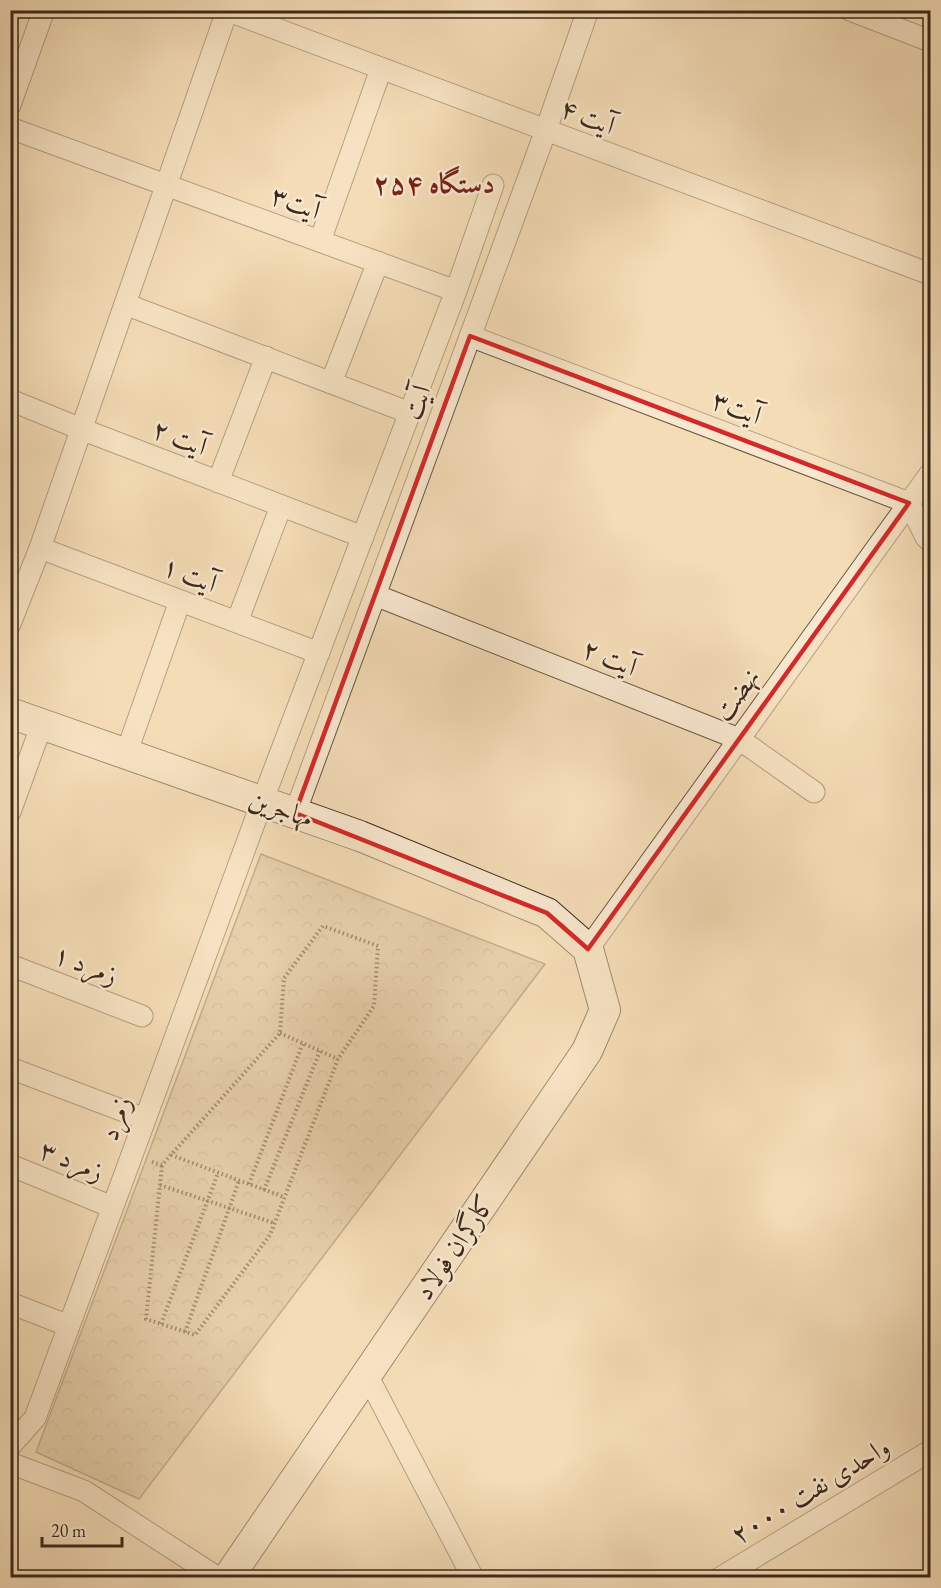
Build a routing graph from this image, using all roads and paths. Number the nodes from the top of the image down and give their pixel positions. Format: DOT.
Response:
graph roads {
  1 [pos="44,10"];
  2 [pos="588,10"];
  3 [pos="850,10"];
  4 [pos="226,11"];
  5 [pos="930,41"];
  6 [pos="381,69"];
  7 [pos="10,105"];
  8 [pos="10,128"];
  9 [pos="546,130"];
  10 [pos="166,185"];
  11 [pos="493,185"];
  12 [pos="320,241"];
  13 [pos="378,262"];
  14 [pos="930,274"];
  15 [pos="456,291"];
  16 [pos="124,304"];
  17 [pos="470,336"];
  18 [pos="266,357"];
  19 [pos="331,383"];
  20 [pos="10,400"];
  21 [pos="410,413"];
  22 [pos="81,429"];
  23 [pos="930,474"];
  24 [pos="219,482"];
  25 [pos="909,503"];
  26 [pos="281,506"];
  27 [pos="363,537"];
  28 [pos="930,541"];
  29 [pos="40,548"];
  30 [pos="375,595"];
  31 [pos="180,600"];
  32 [pos="237,622"];
  33 [pos="10,624"];
  34 [pos="319,653"];
  35 [pos="10,713"];
  36 [pos="42,724"];
  37 [pos="739,739"];
  38 [pos="126,754"];
  39 [pos="814,792"];
  40 [pos="262,802"];
  41 [pos="10,812"];
  42 [pos="295,813"];
  43 [pos="588,949"];
  44 [pos="10,965"];
  45 [pos="142,1016"];
  46 [pos="280,1033"];
  47 [pos="303,1043"];
  48 [pos="320,1051"];
  49 [pos="338,1059"];
  50 [pos="10,1068"];
  51 [pos="145,1119"];
  52 [pos="132,1155"];
  53 [pos="171,1155"];
  54 [pos="10,1165"];
  55 [pos="162,1165"];
  56 [pos="218,1173"];
  57 [pos="238,1180"];
  58 [pos="249,1184"];
  59 [pos="160,1185"];
  60 [pos="264,1190"];
  61 [pos="284,1197"];
  62 [pos="207,1201"];
  63 [pos="112,1207"];
  64 [pos="229,1208"];
  65 [pos="274,1223"];
  66 [pos="10,1303"];
  67 [pos="161,1324"];
  68 [pos="69,1326"];
  69 [pos="185,1332"];
  70 [pos="367,1375"];
  71 [pos="10,1446"];
  72 [pos="930,1451"];
  73 [pos="10,1463"];
  74 [pos="218,1578"];
  75 [pos="228,1578"];
  76 [pos="473,1578"];
  77 [pos="720,1578"];
  1 -- 7 [label="street"];
  2 -- 9 [label="street, آیت"];
  3 -- 5 [label="street"];
  4 -- 6 [label="street, آیت ۴"];
  4 -- 10 [label="street"];
  6 -- 9 [label="street, آیت ۴"];
  6 -- 12 [label="street"];
  8 -- 10 [label="street, آیت۳"];
  9 -- 14 [label="street, آیت ۴"];
  9 -- 17 [label="street, آیت"];
  10 -- 12 [label="street, آیت۳"];
  10 -- 16 [label="street"];
  11 -- 15 [label="street"];
  12 -- 13 [label="street, آیت۳"];
  13 -- 15 [label="street, آیت۳"];
  13 -- 19 [label="street"];
  15 -- 21 [label="street, زمرد"];
  16 -- 18 [label="street"];
  16 -- 22 [label="street"];
  17 -- 25 [label="street, آیت۳"];
  17 -- 30 [label="street, آیت"];
  18 -- 19 [label="street"];
  18 -- 24 [label="street"];
  19 -- 21 [label="street"];
  20 -- 22 [label="street, آیت ۲"];
  21 -- 27 [label="street, زمرد"];
  22 -- 24 [label="street, آیت ۲"];
  22 -- 29 [label="street"];
  23 -- 25 [label="street, نهضت"];
  24 -- 26 [label="street, آیت ۲"];
  25 -- 28 [label="street"];
  25 -- 37 [label="street, نهضت"];
  26 -- 27 [label="street, آیت ۲"];
  26 -- 32 [label="street"];
  27 -- 34 [label="street, زمرد"];
  29 -- 31 [label="street, آیت ۱"];
  29 -- 33 [label="street"];
  30 -- 37 [label="street, آیت ۲"];
  30 -- 42 [label="street, آیت"];
  31 -- 32 [label="street, آیت ۱"];
  31 -- 38 [label="street"];
  32 -- 34 [label="street, آیت ۱"];
  34 -- 40 [label="street, زمرد"];
  35 -- 36 [label="street, مهاجرین"];
  36 -- 38 [label="street, مهاجرین"];
  36 -- 41 [label="street"];
  37 -- 39 [label="street, آیت ۲"];
  37 -- 43 [label="street, نهضت"];
  38 -- 40 [label="street, مهاجرین"];
  40 -- 42 [label="street, مهاجرین"];
  40 -- 51 [label="street, زمرد"];
  42 -- 43 [label="street, مهاجرین"];
  43 -- 70 [label="street, کارگران فولاد"];
  44 -- 45 [label="street, زمرد ۱"];
  46 -- 47 [label="path"];
  46 -- 49 [label="path"];
  46 -- 53 [label="path"];
  47 -- 48 [label="path"];
  47 -- 58 [label="path"];
  48 -- 49 [label="path"];
  48 -- 60 [label="path"];
  49 -- 61 [label="path"];
  50 -- 51 [label="street"];
  51 -- 52 [label="street, زمرد"];
  52 -- 55 [label="path"];
  52 -- 63 [label="street, زمرد"];
  53 -- 55 [label="path"];
  53 -- 56 [label="path"];
  54 -- 63 [label="street, زمرد ۳"];
  55 -- 59 [label="path"];
  56 -- 57 [label="path"];
  56 -- 62 [label="path"];
  57 -- 58 [label="path"];
  57 -- 64 [label="path"];
  58 -- 60 [label="path"];
  59 -- 62 [label="path"];
  59 -- 67 [label="path"];
  60 -- 61 [label="path"];
  61 -- 65 [label="path"];
  62 -- 64 [label="path"];
  62 -- 67 [label="path"];
  63 -- 68 [label="street, زمرد"];
  64 -- 65 [label="path"];
  64 -- 69 [label="path"];
  65 -- 69 [label="path"];
  66 -- 68 [label="street"];
  67 -- 69 [label="path"];
  68 -- 71 [label="street, زمرد"];
  70 -- 75 [label="street, کارگران فولاد"];
  70 -- 76 [label="street"];
  72 -- 77 [label="street, ۲۰۰۰ واحدی نفت"];
  73 -- 74 [label="street"];
}
